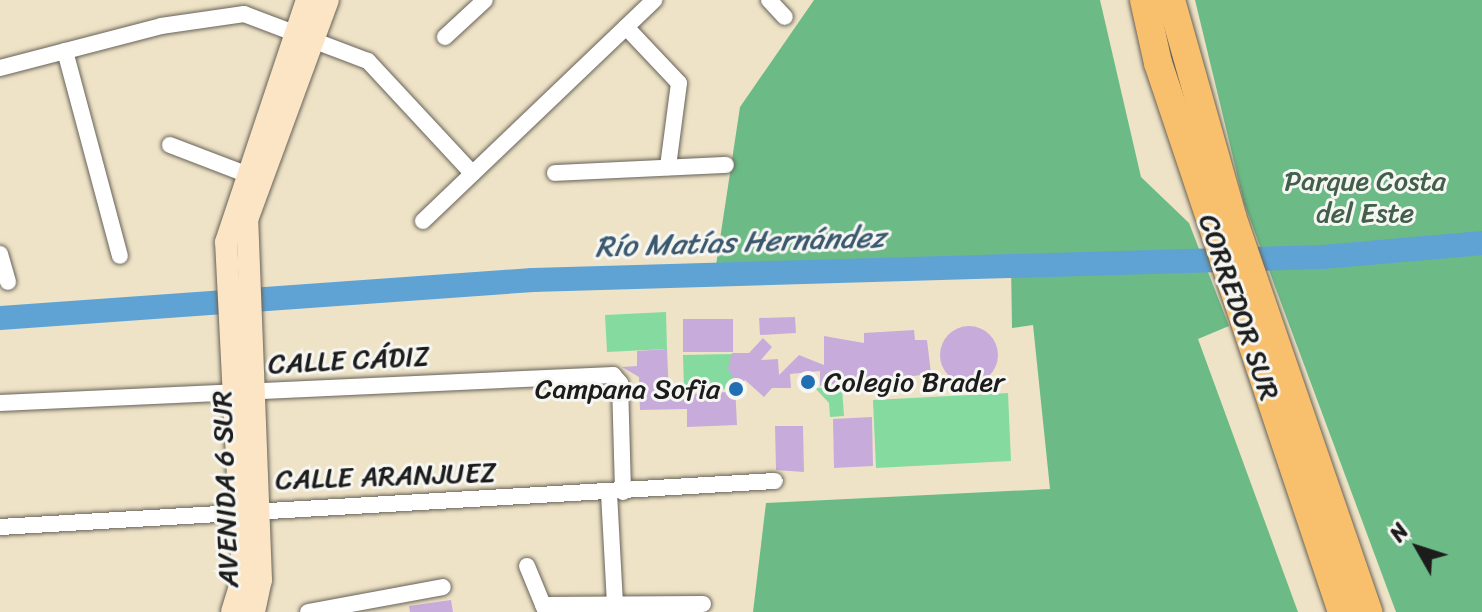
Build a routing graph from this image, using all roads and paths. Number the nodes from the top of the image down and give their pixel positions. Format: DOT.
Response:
graph roads {
  1 [pos="307,0"];
  2 [pos="328,0"];
  3 [pos="654,0"];
  4 [pos="769,0"];
  5 [pos="1144,0"];
  6 [pos="1171,0"];
  7 [pos="476,3"];
  8 [pos="785,17"];
  9 [pos="626,27"];
  10 [pos="305,35"];
  11 [pos="445,37"];
  12 [pos="65,51"];
  13 [pos="0,68"];
  14 [pos="170,145"];
  15 [pos="726,165"];
  16 [pos="668,167"];
  17 [pos="472,173"];
  18 [pos="555,173"];
  19 [pos="252,177"];
  20 [pos="1220,216"];
  21 [pos="423,221"];
  22 [pos="0,254"];
  23 [pos="120,256"];
  24 [pos="8,282"];
  25 [pos="1255,311"];
  26 [pos="244,391"];
  27 [pos="0,403"];
  28 [pos="775,481"];
  29 [pos="616,493"];
  30 [pos="250,508"];
  31 [pos="0,527"];
  32 [pos="527,566"];
  33 [pos="443,587"];
  34 [pos="615,603"];
  35 [pos="703,604"];
  36 [pos="544,609"];
  37 [pos="241,611"];
  38 [pos="308,612"];
  39 [pos="1342,612"];
  40 [pos="1368,612"];
  1 -- 10 [label="main road"];
  2 -- 10 [label="main road"];
  3 -- 9 [label="street"];
  4 -- 8 [label="street"];
  5 -- 20 [label="highway, CORREDOR SUR"];
  6 -- 20 [label="highway, CORREDOR SUR"];
  7 -- 11 [label="street"];
  9 -- 16 [label="street"];
  9 -- 17 [label="street"];
  10 -- 12 [label="street"];
  10 -- 17 [label="street"];
  10 -- 19 [label="main road, AVENIDA 6 SUR"];
  12 -- 13 [label="street"];
  12 -- 23 [label="street"];
  14 -- 19 [label="street"];
  15 -- 16 [label="street"];
  16 -- 18 [label="street"];
  17 -- 21 [label="street"];
  19 -- 26 [label="main road, AVENIDA 6 SUR"];
  20 -- 25 [label="highway, CORREDOR SUR"];
  22 -- 24 [label="street"];
  25 -- 39 [label="highway, CORREDOR SUR"];
  25 -- 40 [label="highway, CORREDOR SUR"];
  26 -- 27 [label="street, CALLE CÁDIZ"];
  26 -- 29 [label="street, CALLE CÁDIZ"];
  26 -- 30 [label="main road, AVENIDA 6 SUR"];
  28 -- 29 [label="street, CALLE ARANJUEZ"];
  29 -- 30 [label="street, CALLE ARANJUEZ"];
  29 -- 34 [label="street"];
  30 -- 31 [label="street, CALLE ARANJUEZ"];
  30 -- 37 [label="main road, AVENIDA 6 SUR"];
  32 -- 36 [label="street"];
  33 -- 38 [label="street"];
  34 -- 35 [label="street"];
  34 -- 36 [label="street"];
}
